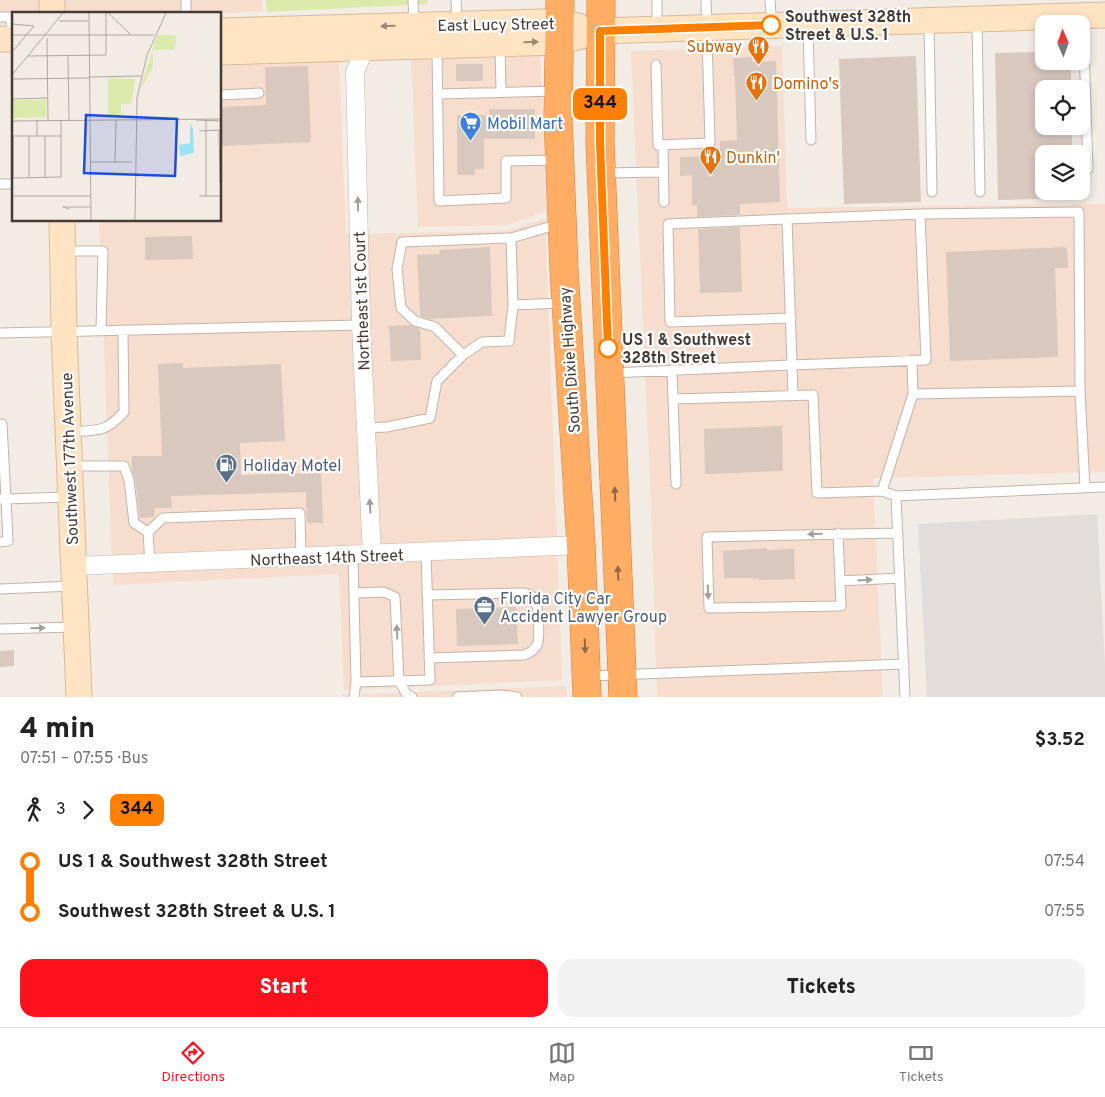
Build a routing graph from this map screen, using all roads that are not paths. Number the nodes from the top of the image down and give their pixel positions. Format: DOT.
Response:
graph roads {
  1 [pos="413,0"];
  2 [pos="456,0"];
  3 [pos="601,0"];
  4 [pos="658,0"];
  5 [pos="706,0"];
  6 [pos="770,0"];
  7 [pos="1096,14"];
  8 [pos="0,17"];
  9 [pos="977,19"];
  10 [pos="930,20"];
  11 [pos="560,21"];
  12 [pos="808,24"];
  13 [pos="772,25"];
  14 [pos="414,26"];
  15 [pos="707,27"];
  16 [pos="658,29"];
  17 [pos="221,31"];
  18 [pos="600,31"];
  19 [pos="454,37"];
  20 [pos="279,40"];
  21 [pos="351,41"];
  22 [pos="500,43"];
  23 [pos="8,46"];
  24 [pos="221,52"];
  25 [pos="656,65"];
  26 [pos="558,91"];
  27 [pos="501,92"];
  28 [pos="259,94"];
  29 [pos="438,94"];
  30 [pos="221,95"];
  31 [pos="811,140"];
  32 [pos="663,145"];
  33 [pos="1089,145"];
  34 [pos="560,160"];
  35 [pos="664,172"];
  36 [pos="601,173"];
  37 [pos="932,192"];
  38 [pos="980,192"];
  39 [pos="664,202"];
  40 [pos="920,214"];
  41 [pos="787,219"];
  42 [pos="62,221"];
  43 [pos="562,222"];
  44 [pos="511,238"];
  45 [pos="63,251"];
  46 [pos="566,303"];
  47 [pos="513,305"];
  48 [pos="791,318"];
  49 [pos="361,325"];
  50 [pos="101,330"];
  51 [pos="64,331"];
  52 [pos="123,331"];
  53 [pos="0,333"];
  54 [pos="463,355"];
  55 [pos="912,360"];
  56 [pos="792,365"];
  57 [pos="672,370"];
  58 [pos="609,373"];
  59 [pos="1080,392"];
  60 [pos="913,394"];
  61 [pos="793,396"];
  62 [pos="673,399"];
  63 [pos="2,424"];
  64 [pos="366,428"];
  65 [pos="67,432"];
  66 [pos="68,466"];
  67 [pos="676,484"];
  68 [pos="1105,487"];
  69 [pos="1085,488"];
  70 [pos="882,491"];
  71 [pos="70,496"];
  72 [pos="896,496"];
  73 [pos="3,499"];
  74 [pos="148,532"];
  75 [pos="838,533"];
  76 [pos="898,533"];
  77 [pos="0,542"];
  78 [pos="581,545"];
  79 [pos="426,552"];
  80 [pos="372,555"];
  81 [pos="353,556"];
  82 [pos="301,558"];
  83 [pos="150,564"];
  84 [pos="74,576"];
  85 [pos="900,578"];
  86 [pos="840,581"];
  87 [pos="0,589"];
  88 [pos="354,593"];
  89 [pos="427,595"];
  90 [pos="76,627"];
  91 [pos="0,629"];
  92 [pos="429,658"];
  93 [pos="904,664"];
  94 [pos="399,681"];
  95 [pos="356,682"];
  96 [pos="622,685"];
  97 [pos="587,686"];
  98 [pos="79,697"];
  99 [pos="354,697"];
  100 [pos="412,697"];
  101 [pos="457,697"];
  102 [pos="517,697"];
  103 [pos="905,697"];
  1 -- 14 [label="lane"];
  2 -- 19 [label="lane"];
  3 -- 18 [label="highway"];
  4 -- 16 [label="lane"];
  5 -- 15 [label="lane"];
  6 -- 13 [label="lane"];
  7 -- 9 [label="street, East Lucy Street"];
  7 -- 33 [label="lane"];
  8 -- 23 [label="lane"];
  9 -- 10 [label="street, East Lucy Street"];
  9 -- 38 [label="lane"];
  10 -- 12 [label="street, East Lucy Street"];
  10 -- 37 [label="lane"];
  11 -- 18 [label="street, East Lucy Street"];
  11 -- 19 [label="street, East Lucy Street"];
  22 -- 11 [label="street, East Lucy Street, one-way"];
  11 -- 26 [label="highway, South Dixie Highway"];
  12 -- 13 [label="street, East Lucy Street"];
  12 -- 31 [label="lane"];
  13 -- 15 [label="street, East Lucy Street"];
  14 -- 19 [label="street, East Lucy Street"];
  14 -- 21 [label="street, East Lucy Street, one-way"];
  15 -- 16 [label="street, East Lucy Street"];
  15 -- 32 [label="lane"];
  16 -- 18 [label="street, East Lucy Street"];
  17 -- 20 [label="street, East Lucy Street"];
  18 -- 36 [label="highway"];
  19 -- 21 [label="street, East Lucy Street"];
  19 -- 22 [label="street, East Lucy Street"];
  19 -- 29 [label="lane"];
  20 -- 21 [label="street, East Lucy Street"];
  20 -- 24 [label="street, East Lucy Street"];
  49 -- 21 [label="street, Northeast 1st Court, one-way"];
  22 -- 27 [label="lane"];
  25 -- 32 [label="lane"];
  26 -- 27 [label="lane"];
  26 -- 34 [label="highway, South Dixie Highway"];
  27 -- 29 [label="lane"];
  28 -- 30 [label="lane"];
  29 -- 34 [label="lane"];
  32 -- 35 [label="lane"];
  34 -- 43 [label="highway, South Dixie Highway"];
  35 -- 36 [label="lane"];
  35 -- 39 [label="lane"];
  36 -- 58 [label="highway"];
  40 -- 41 [label="lane"];
  40 -- 55 [label="lane"];
  40 -- 59 [label="lane"];
  41 -- 48 [label="lane"];
  41 -- 48 [label="lane"];
  42 -- 45 [label="street, Southwest 177th Avenue"];
  43 -- 44 [label="lane"];
  43 -- 46 [label="highway, South Dixie Highway"];
  44 -- 47 [label="lane"];
  44 -- 54 [label="lane"];
  45 -- 50 [label="lane"];
  45 -- 51 [label="street, Southwest 177th Avenue"];
  46 -- 47 [label="lane"];
  46 -- 78 [label="highway, South Dixie Highway"];
  47 -- 54 [label="lane"];
  48 -- 56 [label="lane"];
  49 -- 52 [label="lane"];
  49 -- 64 [label="street, Northeast 1st Court"];
  50 -- 51 [label="lane"];
  50 -- 52 [label="lane"];
  51 -- 53 [label="lane"];
  51 -- 65 [label="street, Southwest 177th Avenue"];
  52 -- 65 [label="lane"];
  54 -- 64 [label="lane"];
  55 -- 56 [label="lane"];
  55 -- 60 [label="lane"];
  56 -- 57 [label="lane"];
  56 -- 61 [label="lane"];
  57 -- 58 [label="lane"];
  57 -- 62 [label="lane"];
  96 -- 58 [label="highway, one-way"];
  59 -- 60 [label="lane"];
  59 -- 69 [label="lane"];
  60 -- 70 [label="lane"];
  61 -- 62 [label="lane"];
  61 -- 70 [label="lane"];
  62 -- 67 [label="lane"];
  63 -- 73 [label="lane"];
  80 -- 64 [label="street, Northeast 1st Court, one-way"];
  65 -- 66 [label="street, Southwest 177th Avenue"];
  66 -- 71 [label="street, Southwest 177th Avenue"];
  66 -- 74 [label="lane"];
  68 -- 69 [label="lane"];
  69 -- 72 [label="lane"];
  70 -- 72 [label="lane"];
  71 -- 73 [label="lane"];
  71 -- 84 [label="street, Southwest 177th Avenue"];
  72 -- 76 [label="lane"];
  73 -- 77 [label="lane"];
  74 -- 82 [label="lane"];
  74 -- 83 [label="lane"];
  75 -- 76 [label="lane"];
  75 -- 86 [label="lane"];
  75 -- 86 [label="lane, one-way"];
  76 -- 85 [label="lane"];
  78 -- 79 [label="street, Northeast 14th Street"];
  78 -- 97 [label="highway, South Dixie Highway, one-way"];
  79 -- 80 [label="street, Northeast 14th Street"];
  79 -- 89 [label="lane"];
  80 -- 81 [label="street, Northeast 14th Street"];
  81 -- 82 [label="street, Northeast 14th Street"];
  81 -- 88 [label="lane"];
  82 -- 83 [label="street, Northeast 14th Street"];
  83 -- 84 [label="street, Northeast 14th Street"];
  84 -- 87 [label="lane"];
  84 -- 90 [label="street, Southwest 177th Avenue"];
  86 -- 85 [label="lane, one-way"];
  85 -- 93 [label="lane"];
  94 -- 88 [label="lane, one-way"];
  88 -- 95 [label="lane"];
  89 -- 92 [label="lane"];
  89 -- 92 [label="lane"];
  91 -- 90 [label="lane, one-way"];
  90 -- 98 [label="street, Southwest 177th Avenue"];
  92 -- 94 [label="lane"];
  93 -- 96 [label="lane"];
  93 -- 103 [label="lane"];
  94 -- 95 [label="lane"];
  94 -- 100 [label="lane"];
  95 -- 99 [label="lane"];
  96 -- 97 [label="lane"];
  101 -- 102 [label="lane"];
}
